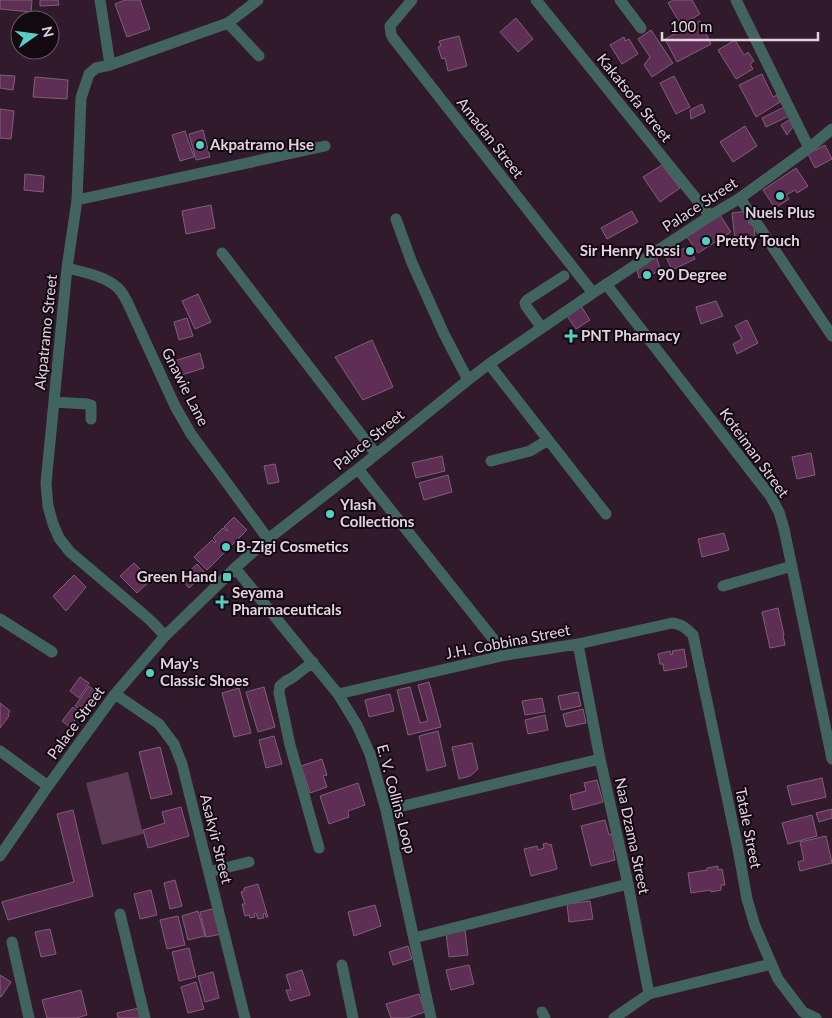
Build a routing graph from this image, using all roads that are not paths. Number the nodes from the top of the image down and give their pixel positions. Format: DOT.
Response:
graph roads {
  1 [pos="100,0"];
  2 [pos="258,0"];
  3 [pos="412,0"];
  4 [pos="536,0"];
  5 [pos="620,0"];
  6 [pos="736,0"];
  7 [pos="228,23"];
  8 [pos="641,28"];
  9 [pos="259,56"];
  10 [pos="110,65"];
  11 [pos="832,129"];
  12 [pos="325,146"];
  13 [pos="810,148"];
  14 [pos="740,198"];
  15 [pos="77,200"];
  16 [pos="710,216"];
  17 [pos="396,219"];
  18 [pos="222,253"];
  19 [pos="67,268"];
  20 [pos="564,276"];
  21 [pos="606,284"];
  22 [pos="593,293"];
  23 [pos="542,328"];
  24 [pos="832,336"];
  25 [pos="489,364"];
  26 [pos="468,380"];
  27 [pos="54,402"];
  28 [pos="91,419"];
  29 [pos="548,440"];
  30 [pos="376,454"];
  31 [pos="491,461"];
  32 [pos="358,469"];
  33 [pos="606,514"];
  34 [pos="268,539"];
  35 [pos="792,566"];
  36 [pos="236,568"];
  37 [pos="724,586"];
  38 [pos="0,619"];
  39 [pos="685,627"];
  40 [pos="165,636"];
  41 [pos="578,644"];
  42 [pos="52,652"];
  43 [pos="506,655"];
  44 [pos="313,662"];
  45 [pos="115,694"];
  46 [pos="338,694"];
  47 [pos="0,751"];
  48 [pos="600,759"];
  49 [pos="832,759"];
  50 [pos="48,786"];
  51 [pos="386,810"];
  52 [pos="319,848"];
  53 [pos="0,856"];
  54 [pos="249,862"];
  55 [pos="209,872"];
  56 [pos="628,884"];
  57 [pos="120,914"];
  58 [pos="414,938"];
  59 [pos="12,942"];
  60 [pos="771,964"];
  61 [pos="342,965"];
  62 [pos="649,994"];
  63 [pos="29,1018"];
  64 [pos="145,1018"];
  65 [pos="245,1018"];
  66 [pos="353,1018"];
  67 [pos="431,1018"];
  68 [pos="614,1018"];
  69 [pos="816,1018"];
  1 -- 10 [label="street"];
  2 -- 7 [label="street"];
  3 -- 22 [label="street, Amadan Street"];
  4 -- 16 [label="street, Kakatsofa Street"];
  5 -- 8 [label="street"];
  6 -- 13 [label="street"];
  7 -- 9 [label="street"];
  7 -- 10 [label="street"];
  10 -- 15 [label="street, Akpatramo Street"];
  11 -- 13 [label="street, Palace Street"];
  12 -- 15 [label="street"];
  13 -- 14 [label="street, Palace Street"];
  14 -- 16 [label="street, Palace Street"];
  14 -- 24 [label="street"];
  15 -- 19 [label="street, Akpatramo Street"];
  16 -- 21 [label="street, Palace Street"];
  17 -- 26 [label="street"];
  18 -- 30 [label="street"];
  19 -- 27 [label="street, Akpatramo Street"];
  19 -- 34 [label="street, Gnawie Lane"];
  20 -- 23 [label="street"];
  21 -- 22 [label="street, Palace Street"];
  21 -- 35 [label="street, Koteiman Street"];
  22 -- 23 [label="street, Palace Street"];
  23 -- 25 [label="street, Palace Street"];
  25 -- 26 [label="street, Palace Street"];
  25 -- 29 [label="street"];
  26 -- 30 [label="street, Palace Street"];
  27 -- 28 [label="street"];
  27 -- 40 [label="street, Akpatramo Street"];
  29 -- 31 [label="street"];
  29 -- 33 [label="street"];
  30 -- 32 [label="street, Palace Street"];
  32 -- 34 [label="street, Palace Street"];
  32 -- 43 [label="street"];
  34 -- 36 [label="street, Palace Street"];
  35 -- 37 [label="street"];
  35 -- 49 [label="street, Koteiman Street"];
  36 -- 40 [label="street, Palace Street"];
  36 -- 44 [label="street, E. V. Collins Loop"];
  38 -- 42 [label="street"];
  39 -- 41 [label="street, J.H. Cobbina Street"];
  39 -- 60 [label="street, Tatale Street"];
  40 -- 45 [label="street, Palace Street"];
  41 -- 43 [label="street, J.H. Cobbina Street"];
  41 -- 48 [label="street, Naa Dzama Street"];
  43 -- 46 [label="street, J.H. Cobbina Street"];
  44 -- 46 [label="street, E. V. Collins Loop"];
  44 -- 52 [label="street"];
  45 -- 50 [label="street, Palace Street"];
  45 -- 55 [label="street, Asakyir Street"];
  46 -- 51 [label="street, E. V. Collins Loop"];
  47 -- 50 [label="street"];
  48 -- 51 [label="street"];
  48 -- 56 [label="street, Naa Dzama Street"];
  50 -- 53 [label="street, Palace Street"];
  51 -- 58 [label="street, E. V. Collins Loop"];
  54 -- 55 [label="street"];
  55 -- 65 [label="street, Asakyir Street"];
  56 -- 58 [label="street"];
  56 -- 62 [label="street, Naa Dzama Street"];
  57 -- 64 [label="street"];
  58 -- 67 [label="street, E. V. Collins Loop"];
  59 -- 63 [label="street"];
  60 -- 62 [label="street"];
  60 -- 69 [label="street, Tatale Street"];
  61 -- 66 [label="street"];
  62 -- 68 [label="street"];
}
